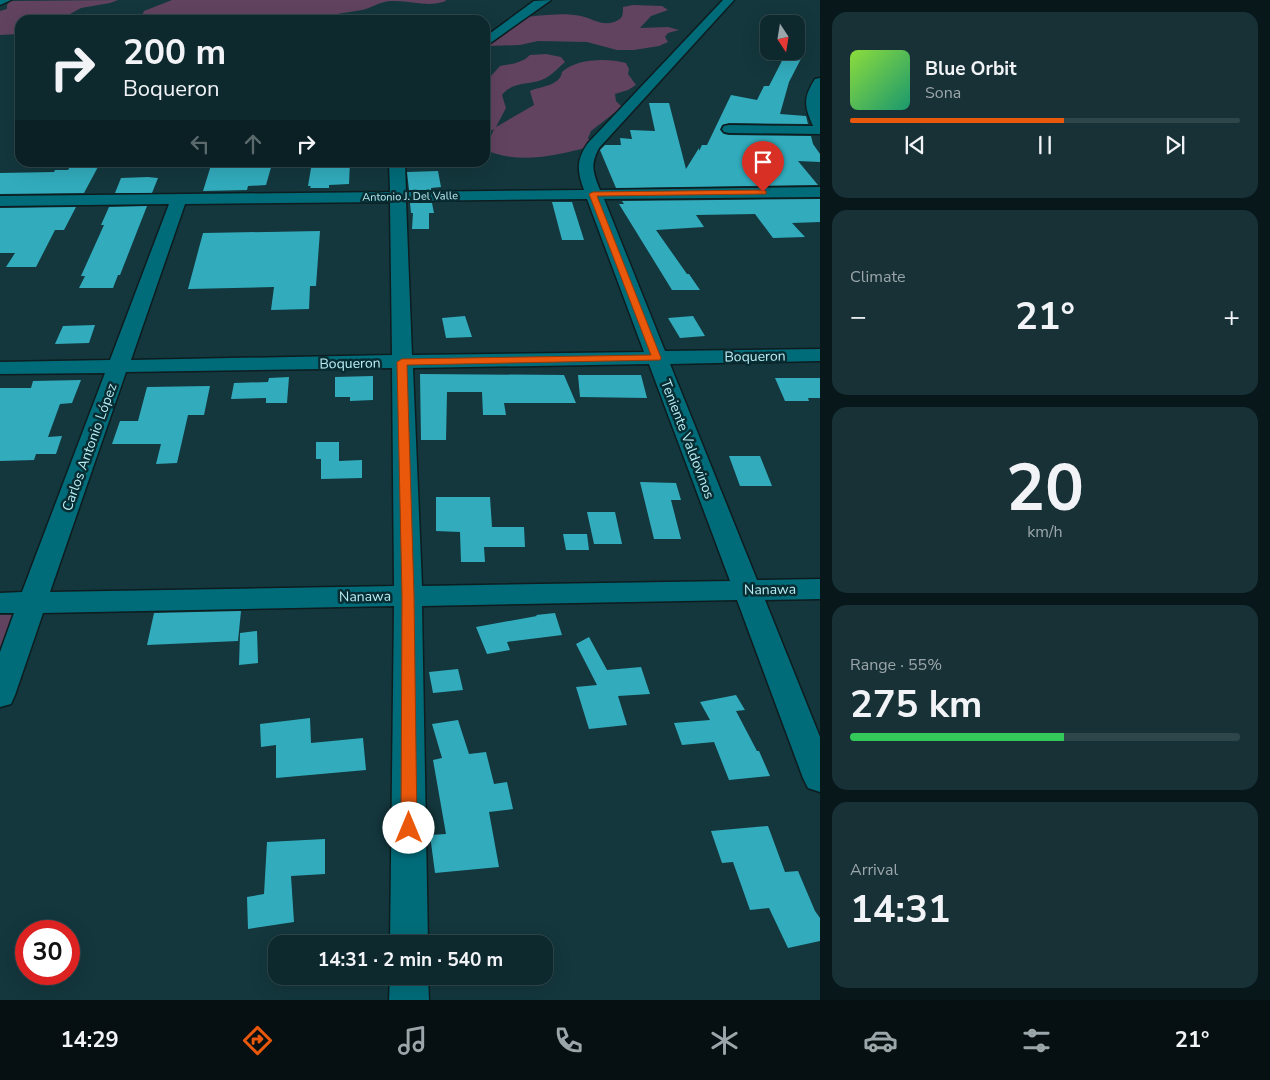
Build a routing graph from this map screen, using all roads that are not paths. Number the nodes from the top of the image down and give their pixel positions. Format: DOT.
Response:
graph roads {
  1 [pos="6,0"];
  2 [pos="546,0"];
  3 [pos="729,0"];
  4 [pos="0,2"];
  5 [pos="490,38"];
  6 [pos="820,82"];
  7 [pos="820,125"];
  8 [pos="729,129"];
  9 [pos="820,130"];
  10 [pos="397,167"];
  11 [pos="820,192"];
  12 [pos="593,194"];
  13 [pos="398,196"];
  14 [pos="179,199"];
  15 [pos="0,201"];
  16 [pos="820,355"];
  17 [pos="656,358"];
  18 [pos="402,362"];
  19 [pos="118,366"];
  20 [pos="0,368"];
  21 [pos="820,588"];
  22 [pos="747,590"];
  23 [pos="408,596"];
  24 [pos="0,602"];
  25 [pos="32,602"];
  26 [pos="0,695"];
  27 [pos="820,778"];
  28 [pos="409,935"];
  29 [pos="409,985"];
  30 [pos="409,1000"];
  1 -- 4 [label="street"];
  2 -- 5 [label="street"];
  3 -- 12 [label="street, Teniente Valdovinos"];
  6 -- 7 [label="street"];
  8 -- 9 [label="street"];
  10 -- 13 [label="street"];
  11 -- 12 [label="street, Antonio J. Del Valle"];
  12 -- 13 [label="street, Antonio J. Del Valle"];
  12 -- 17 [label="street, Teniente Valdovinos"];
  13 -- 14 [label="street, Antonio J. Del Valle"];
  13 -- 18 [label="street"];
  14 -- 15 [label="street, Antonio J. Del Valle"];
  14 -- 19 [label="street, Carlos Antonio López"];
  16 -- 17 [label="street, Boqueron"];
  17 -- 18 [label="street, Boqueron"];
  17 -- 22 [label="street, Teniente Valdovinos"];
  18 -- 19 [label="street, Boqueron"];
  18 -- 23 [label="street"];
  19 -- 20 [label="street, Boqueron"];
  19 -- 25 [label="street, Carlos Antonio López"];
  21 -- 22 [label="street, Nanawa"];
  22 -- 23 [label="street, Nanawa"];
  22 -- 27 [label="street, Teniente Valdovinos"];
  23 -- 25 [label="street, Nanawa"];
  23 -- 28 [label="street"];
  24 -- 25 [label="street, Nanawa"];
  25 -- 26 [label="street, Carlos Antonio López"];
  29 -- 30 [label="street"];
}
